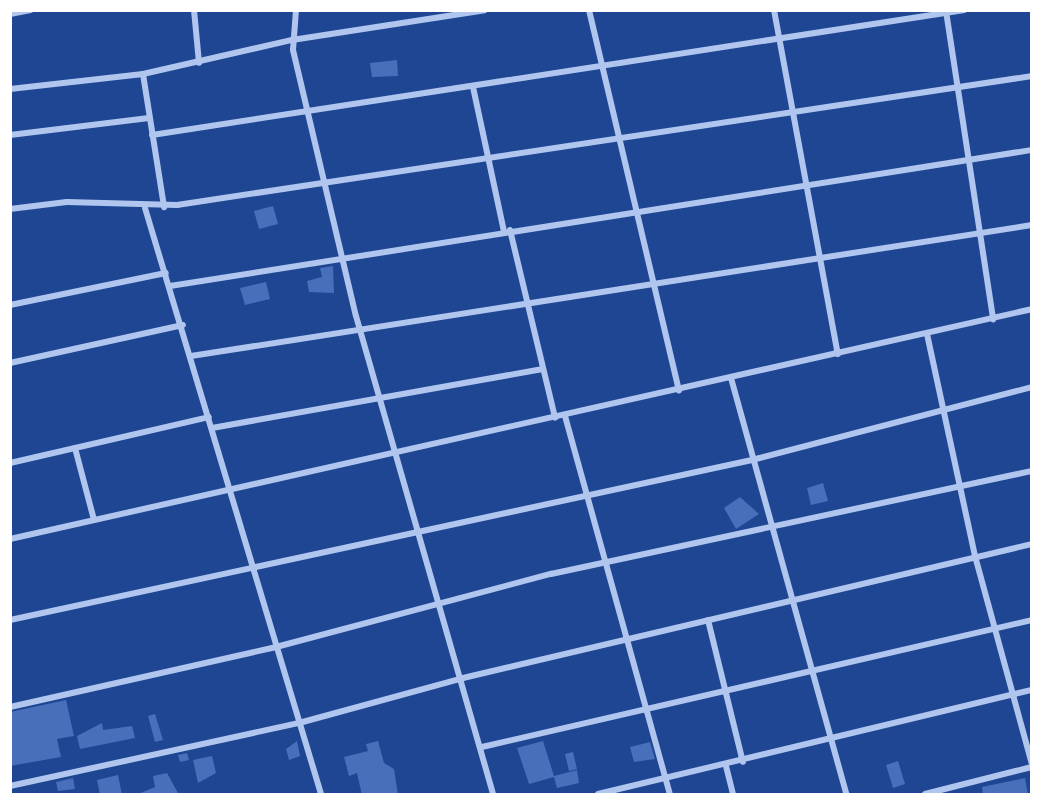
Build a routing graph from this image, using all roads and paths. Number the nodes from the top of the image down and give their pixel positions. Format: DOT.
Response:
graph roads {
  1 [pos="31,10"];
  2 [pos="194,10"];
  3 [pos="296,10"];
  4 [pos="485,10"];
  5 [pos="590,10"];
  6 [pos="774,10"];
  7 [pos="964,10"];
  8 [pos="946,12"];
  9 [pos="10,14"];
  10 [pos="779,39"];
  11 [pos="292,40"];
  12 [pos="199,63"];
  13 [pos="604,68"];
  14 [pos="143,74"];
  15 [pos="1032,76"];
  16 [pos="473,87"];
  17 [pos="961,87"];
  18 [pos="10,89"];
  19 [pos="790,110"];
  20 [pos="306,112"];
  21 [pos="149,118"];
  22 [pos="10,135"];
  23 [pos="152,135"];
  24 [pos="621,137"];
  25 [pos="1032,150"];
  26 [pos="488,159"];
  27 [pos="972,160"];
  28 [pos="323,184"];
  29 [pos="803,186"];
  30 [pos="164,207"];
  31 [pos="145,208"];
  32 [pos="10,209"];
  33 [pos="638,209"];
  34 [pos="1032,225"];
  35 [pos="507,231"];
  36 [pos="984,234"];
  37 [pos="341,256"];
  38 [pos="818,259"];
  39 [pos="166,273"];
  40 [pos="656,281"];
  41 [pos="170,286"];
  42 [pos="527,302"];
  43 [pos="10,304"];
  44 [pos="1032,309"];
  45 [pos="993,319"];
  46 [pos="183,325"];
  47 [pos="360,330"];
  48 [pos="927,334"];
  49 [pos="838,354"];
  50 [pos="191,356"];
  51 [pos="10,363"];
  52 [pos="543,369"];
  53 [pos="730,378"];
  54 [pos="1032,387"];
  55 [pos="679,390"];
  56 [pos="382,399"];
  57 [pos="943,409"];
  58 [pos="565,416"];
  59 [pos="209,417"];
  60 [pos="555,418"];
  61 [pos="212,428"];
  62 [pos="75,448"];
  63 [pos="398,454"];
  64 [pos="752,460"];
  65 [pos="10,463"];
  66 [pos="1032,471"];
  67 [pos="961,487"];
  68 [pos="229,488"];
  69 [pos="586,493"];
  70 [pos="93,520"];
  71 [pos="420,529"];
  72 [pos="774,529"];
  73 [pos="10,539"];
  74 [pos="1032,544"];
  75 [pos="975,556"];
  76 [pos="606,562"];
  77 [pos="253,566"];
  78 [pos="792,600"];
  79 [pos="441,602"];
  80 [pos="10,620"];
  81 [pos="708,620"];
  82 [pos="1032,620"];
  83 [pos="994,629"];
  84 [pos="628,638"];
  85 [pos="276,647"];
  86 [pos="814,672"];
  87 [pos="463,678"];
  88 [pos="1032,690"];
  89 [pos="726,693"];
  90 [pos="1012,695"];
  91 [pos="10,707"];
  92 [pos="648,710"];
  93 [pos="299,723"];
  94 [pos="832,742"];
  95 [pos="482,747"];
  96 [pos="743,762"];
  97 [pos="1032,765"];
  98 [pos="726,766"];
  99 [pos="667,779"];
  100 [pos="10,786"];
  101 [pos="321,795"];
  102 [pos="493,795"];
  103 [pos="598,795"];
  104 [pos="670,795"];
  105 [pos="733,795"];
  106 [pos="846,795"];
  107 [pos="925,795"];
  1 -- 9 [label="street"];
  2 -- 12 [label="street"];
  3 -- 11 [label="street"];
  4 -- 11 [label="street"];
  5 -- 13 [label="street"];
  6 -- 10 [label="street"];
  7 -- 8 [label="street"];
  8 -- 10 [label="street"];
  8 -- 17 [label="street"];
  10 -- 13 [label="street"];
  10 -- 19 [label="street"];
  11 -- 12 [label="street"];
  11 -- 20 [label="street"];
  12 -- 14 [label="street"];
  13 -- 16 [label="street"];
  13 -- 24 [label="street"];
  14 -- 18 [label="street"];
  14 -- 21 [label="street"];
  15 -- 17 [label="street"];
  16 -- 20 [label="street"];
  16 -- 26 [label="street"];
  17 -- 19 [label="street"];
  17 -- 27 [label="street"];
  19 -- 24 [label="street"];
  19 -- 29 [label="street"];
  20 -- 23 [label="street"];
  20 -- 28 [label="street"];
  21 -- 22 [label="street"];
  21 -- 23 [label="street"];
  23 -- 30 [label="street"];
  24 -- 26 [label="street"];
  24 -- 33 [label="street"];
  25 -- 27 [label="street"];
  26 -- 28 [label="street"];
  26 -- 35 [label="street"];
  27 -- 29 [label="street"];
  27 -- 36 [label="street"];
  28 -- 30 [label="street"];
  28 -- 37 [label="street"];
  29 -- 33 [label="street"];
  29 -- 38 [label="street"];
  30 -- 31 [label="street"];
  31 -- 32 [label="street"];
  31 -- 39 [label="street"];
  33 -- 35 [label="street"];
  33 -- 40 [label="street"];
  34 -- 36 [label="street"];
  35 -- 37 [label="street"];
  35 -- 42 [label="street"];
  36 -- 38 [label="street"];
  36 -- 45 [label="street"];
  37 -- 41 [label="street"];
  37 -- 47 [label="street"];
  38 -- 40 [label="street"];
  38 -- 49 [label="street"];
  39 -- 41 [label="street"];
  39 -- 43 [label="street"];
  40 -- 42 [label="street"];
  40 -- 55 [label="street"];
  41 -- 46 [label="street"];
  42 -- 47 [label="street"];
  42 -- 52 [label="street"];
  44 -- 45 [label="street"];
  45 -- 48 [label="street"];
  46 -- 50 [label="street"];
  46 -- 51 [label="street"];
  47 -- 50 [label="street"];
  47 -- 56 [label="street"];
  48 -- 49 [label="street"];
  48 -- 57 [label="street"];
  49 -- 53 [label="street"];
  50 -- 59 [label="street"];
  52 -- 56 [label="street"];
  52 -- 60 [label="street"];
  53 -- 55 [label="street"];
  53 -- 64 [label="street"];
  54 -- 57 [label="street"];
  55 -- 58 [label="street"];
  56 -- 61 [label="street"];
  56 -- 63 [label="street"];
  57 -- 64 [label="street"];
  57 -- 67 [label="street"];
  58 -- 60 [label="street"];
  58 -- 69 [label="street"];
  59 -- 61 [label="street"];
  59 -- 62 [label="street"];
  60 -- 63 [label="street"];
  61 -- 68 [label="street"];
  62 -- 65 [label="street"];
  62 -- 70 [label="street"];
  63 -- 68 [label="street"];
  63 -- 71 [label="street"];
  64 -- 69 [label="street"];
  64 -- 72 [label="street"];
  66 -- 67 [label="street"];
  67 -- 72 [label="street"];
  67 -- 75 [label="street"];
  68 -- 70 [label="street"];
  68 -- 77 [label="street"];
  69 -- 71 [label="street"];
  69 -- 76 [label="street"];
  70 -- 73 [label="street"];
  71 -- 77 [label="street"];
  71 -- 79 [label="street"];
  72 -- 76 [label="street"];
  72 -- 78 [label="street"];
  74 -- 75 [label="street"];
  75 -- 78 [label="street"];
  75 -- 83 [label="street"];
  76 -- 79 [label="street"];
  76 -- 84 [label="street"];
  77 -- 80 [label="street"];
  77 -- 85 [label="street"];
  78 -- 81 [label="street"];
  78 -- 86 [label="street"];
  79 -- 85 [label="street"];
  79 -- 87 [label="street"];
  81 -- 84 [label="street"];
  81 -- 89 [label="street"];
  82 -- 83 [label="street"];
  83 -- 86 [label="street"];
  83 -- 90 [label="street"];
  84 -- 87 [label="street"];
  84 -- 92 [label="street"];
  85 -- 91 [label="street"];
  85 -- 93 [label="street"];
  86 -- 89 [label="street"];
  86 -- 94 [label="street"];
  87 -- 93 [label="street"];
  87 -- 95 [label="street"];
  88 -- 90 [label="street"];
  89 -- 92 [label="street"];
  89 -- 96 [label="street"];
  90 -- 94 [label="street"];
  90 -- 97 [label="street"];
  92 -- 95 [label="street"];
  92 -- 99 [label="street"];
  93 -- 100 [label="street"];
  93 -- 101 [label="street"];
  94 -- 96 [label="street"];
  94 -- 106 [label="street"];
  95 -- 102 [label="street"];
  96 -- 98 [label="street"];
  97 -- 107 [label="street"];
  98 -- 99 [label="street"];
  98 -- 105 [label="street"];
  99 -- 103 [label="street"];
  99 -- 104 [label="street"];
}
